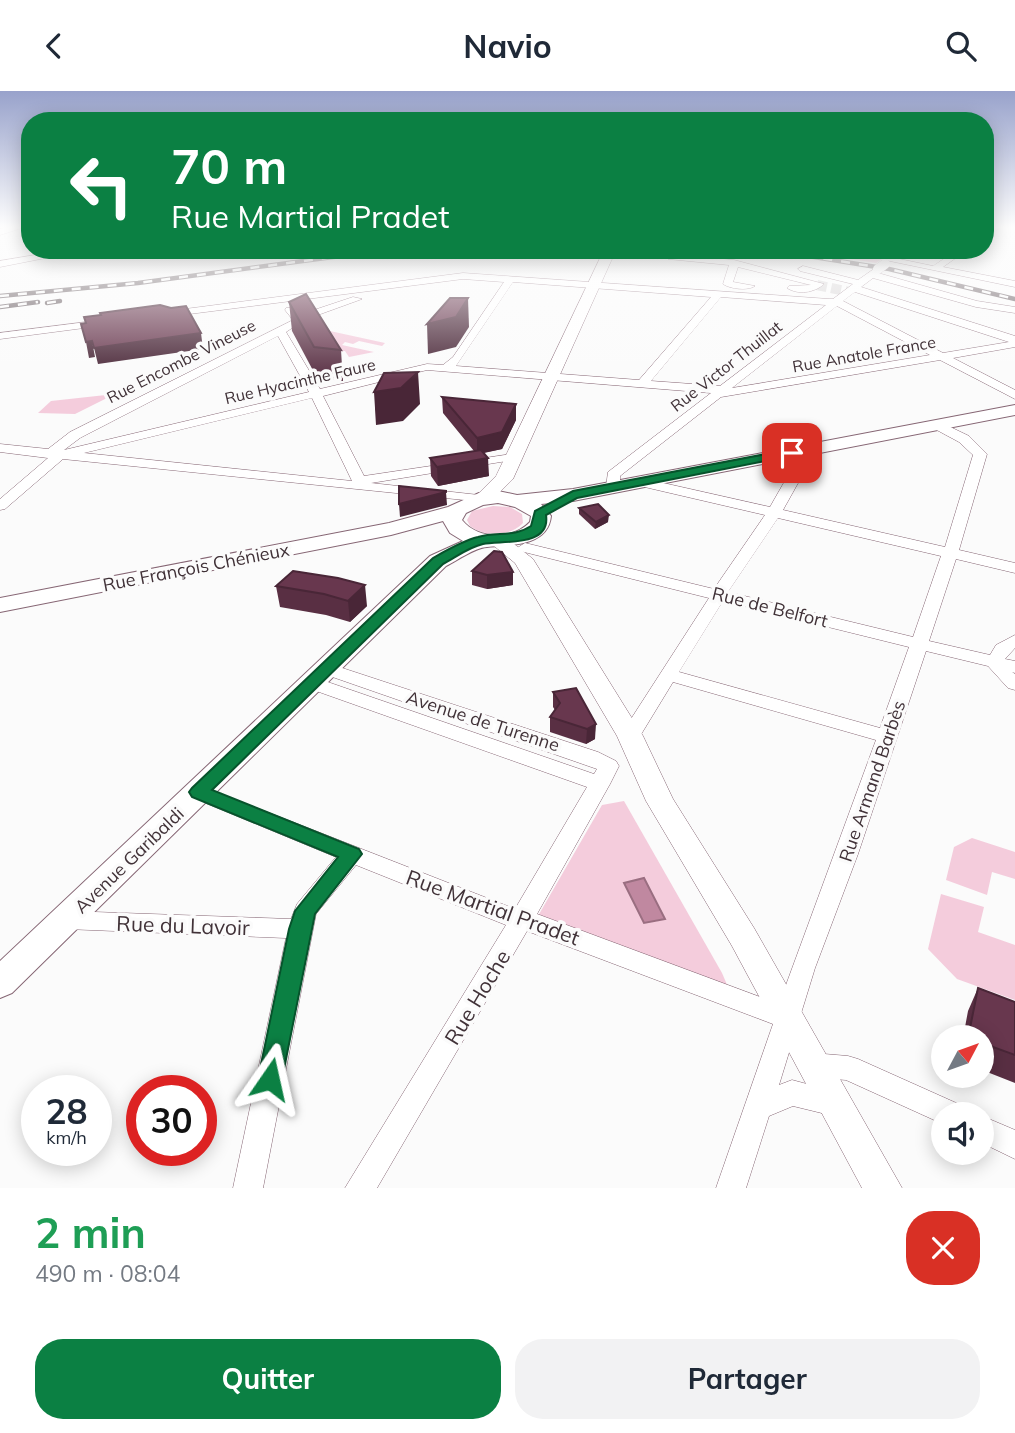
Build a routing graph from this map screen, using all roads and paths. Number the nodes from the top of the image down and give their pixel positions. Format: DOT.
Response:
graph roads {
  1 [pos="454,277"];
  2 [pos="482,277"];
  3 [pos="598,277"];
  4 [pos="730,277"];
  5 [pos="792,277"];
  6 [pos="823,277"];
  7 [pos="868,277"];
  8 [pos="907,277"];
  9 [pos="980,277"];
  10 [pos="1010,277"];
  11 [pos="511,279"];
  12 [pos="1003,282"];
  13 [pos="1015,284"];
  14 [pos="595,285"];
  15 [pos="857,286"];
  16 [pos="718,294"];
  17 [pos="357,299"];
  18 [pos="272,300"];
  19 [pos="837,302"];
  20 [pos="1015,310"];
  21 [pos="155,316"];
  22 [pos="300,318"];
  23 [pos="114,321"];
  24 [pos="280,331"];
  25 [pos="0,336"];
  26 [pos="1015,342"];
  27 [pos="942,356"];
  28 [pos="447,367"];
  29 [pos="551,375"];
  30 [pos="643,383"];
  31 [pos="721,392"];
  32 [pos="315,394"];
  33 [pos="1015,395"];
  34 [pos="1015,410"];
  35 [pos="938,425"];
  36 [pos="0,448"];
  37 [pos="810,449"];
  38 [pos="55,454"];
  39 [pos="513,456"];
  40 [pos="504,479"];
  41 [pos="641,482"];
  42 [pos="358,483"];
  43 [pos="613,487"];
  44 [pos="429,493"];
  45 [pos="573,495"];
  46 [pos="481,498"];
  47 [pos="516,499"];
  48 [pos="0,506"];
  49 [pos="539,514"];
  50 [pos="773,514"];
  51 [pos="456,520"];
  52 [pos="490,540"];
  53 [pos="525,547"];
  54 [pos="950,554"];
  55 [pos="438,561"];
  56 [pos="1015,568"];
  57 [pos="719,594"];
  58 [pos="0,605"];
  59 [pos="1015,640"];
  60 [pos="919,644"];
  61 [pos="995,662"];
  62 [pos="1015,667"];
  63 [pos="668,675"];
  64 [pos="320,676"];
  65 [pos="1015,684"];
  66 [pos="888,737"];
  67 [pos="619,760"];
  68 [pos="198,792"];
  69 [pos="352,854"];
  70 [pos="522,919"];
  71 [pos="66,920"];
  72 [pos="300,929"];
  73 [pos="0,983"];
  74 [pos="789,1019"];
  75 [pos="812,1065"];
  76 [pos="834,1103"];
  77 [pos="931,1105"];
  78 [pos="758,1107"];
  79 [pos="994,1135"];
  80 [pos="1015,1145"];
  81 [pos="248,1188"];
  82 [pos="360,1188"];
  83 [pos="731,1188"];
  84 [pos="883,1188"];
  1 -- 18 [label="street"];
  2 -- 11 [label="street"];
  3 -- 14 [label="street"];
  4 -- 5 [label="street"];
  6 -- 15 [label="street"];
  7 -- 15 [label="street, Rue Victor Thuillat"];
  8 -- 20 [label="street"];
  9 -- 12 [label="street"];
  10 -- 12 [label="street"];
  11 -- 14 [label="street"];
  11 -- 28 [label="street"];
  12 -- 13 [label="street"];
  14 -- 16 [label="street"];
  14 -- 29 [label="street"];
  15 -- 19 [label="street, Rue Victor Thuillat"];
  15 -- 26 [label="street"];
  16 -- 19 [label="street"];
  16 -- 30 [label="street"];
  17 -- 22 [label="street, Rue Encombe Vineuse"];
  18 -- 21 [label="street"];
  18 -- 22 [label="street"];
  19 -- 27 [label="street"];
  19 -- 31 [label="street, Rue Victor Thuillat"];
  22 -- 24 [label="street, Rue Encombe Vineuse"];
  23 -- 25 [label="street"];
  24 -- 32 [label="street"];
  24 -- 38 [label="street, Rue Encombe Vineuse"];
  26 -- 27 [label="street, Rue Anatole France"];
  27 -- 31 [label="street, Rue Anatole France"];
  27 -- 33 [label="street"];
  28 -- 29 [label="street, Rue Hyacinthe Faure"];
  28 -- 32 [label="street, Rue Hyacinthe Faure"];
  29 -- 30 [label="street, Rue Hyacinthe Faure"];
  29 -- 39 [label="street"];
  30 -- 31 [label="street, Rue Hyacinthe Faure"];
  31 -- 43 [label="street, Rue Victor Thuillat"];
  32 -- 38 [label="street, Rue Hyacinthe Faure"];
  32 -- 42 [label="street"];
  34 -- 35 [label="main road"];
  35 -- 37 [label="main road"];
  35 -- 54 [label="street, Rue Armand Barbès"];
  36 -- 38 [label="street"];
  37 -- 41 [label="main road"];
  37 -- 50 [label="street, Rue Hoche"];
  38 -- 42 [label="street"];
  38 -- 48 [label="street, Rue Encombe Vineuse"];
  39 -- 40 [label="street"];
  39 -- 42 [label="street"];
  40 -- 46 [label="street"];
  40 -- 47 [label="street"];
  41 -- 43 [label="main road"];
  41 -- 50 [label="street"];
  42 -- 44 [label="street"];
  43 -- 45 [label="main road"];
  44 -- 46 [label="street"];
  44 -- 51 [label="street"];
  45 -- 47 [label="main road"];
  45 -- 49 [label="main road"];
  46 -- 47 [label="main road"];
  46 -- 51 [label="main road"];
  47 -- 49 [label="main road"];
  49 -- 53 [label="main road"];
  50 -- 54 [label="street"];
  50 -- 57 [label="street, Rue Hoche"];
  51 -- 52 [label="main road"];
  51 -- 55 [label="main road, Avenue Garibaldi"];
  51 -- 58 [label="main road, Rue François Chénieux"];
  52 -- 53 [label="main road, Avenue Garibaldi"];
  52 -- 55 [label="main road, Avenue Garibaldi"];
  53 -- 57 [label="street, Rue de Belfort"];
  53 -- 67 [label="street"];
  54 -- 56 [label="street"];
  54 -- 60 [label="street, Rue Armand Barbès"];
  55 -- 64 [label="main road, Avenue Garibaldi"];
  57 -- 60 [label="street, Rue de Belfort"];
  57 -- 63 [label="street, Rue Hoche"];
  59 -- 61 [label="street"];
  60 -- 61 [label="street, Rue de Belfort"];
  60 -- 66 [label="street, Rue Armand Barbès"];
  61 -- 62 [label="street, Rue de Belfort"];
  61 -- 65 [label="street"];
  63 -- 66 [label="street"];
  63 -- 67 [label="street, Rue Hoche"];
  64 -- 67 [label="street, Avenue de Turenne"];
  64 -- 68 [label="main road, Avenue Garibaldi"];
  66 -- 74 [label="street, Rue Armand Barbès"];
  67 -- 70 [label="street, Rue Hoche"];
  67 -- 74 [label="street"];
  68 -- 69 [label="street, Rue Martial Pradet"];
  68 -- 71 [label="main road, Avenue Garibaldi"];
  69 -- 70 [label="street, Rue Martial Pradet"];
  69 -- 72 [label="street"];
  70 -- 74 [label="street, Rue Martial Pradet"];
  70 -- 82 [label="street, Rue Hoche"];
  71 -- 72 [label="street, Rue du Lavoir"];
  71 -- 73 [label="main road, Avenue Garibaldi"];
  72 -- 81 [label="street"];
  74 -- 75 [label="street"];
  74 -- 78 [label="street, Rue Armand Barbès"];
  75 -- 76 [label="street"];
  75 -- 77 [label="street"];
  76 -- 78 [label="street"];
  76 -- 84 [label="street"];
  78 -- 83 [label="street, Rue Armand Barbès"];
  79 -- 80 [label="street"];
}
